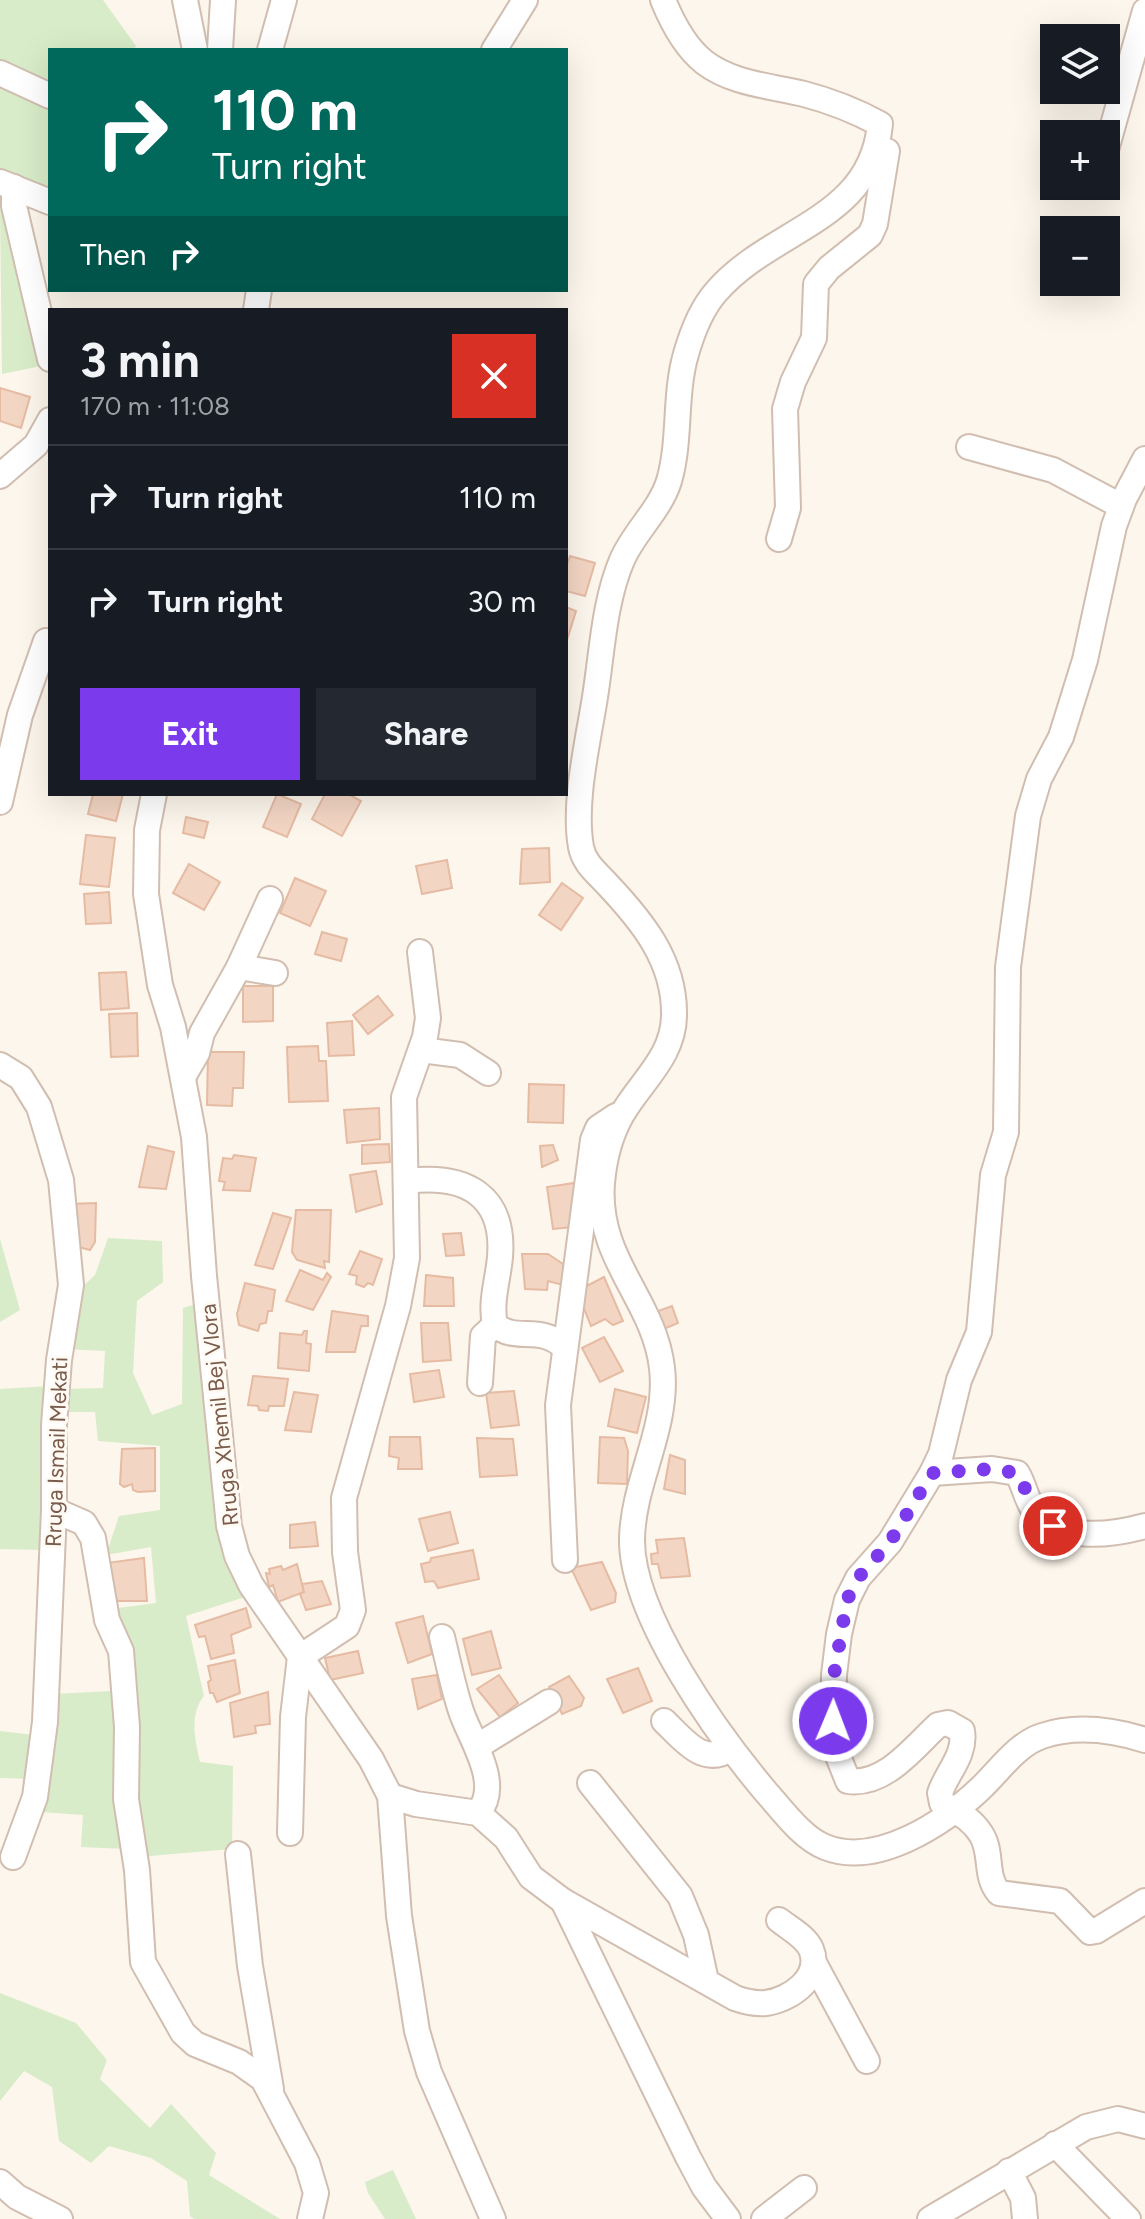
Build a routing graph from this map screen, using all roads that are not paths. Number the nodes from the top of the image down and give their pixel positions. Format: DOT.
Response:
graph roads {
  1 [pos="185,0"];
  2 [pos="223,0"];
  3 [pos="284,0"];
  4 [pos="525,0"];
  5 [pos="663,0"];
  6 [pos="1145,11"];
  7 [pos="195,48"];
  8 [pos="220,48"];
  9 [pos="271,48"];
  10 [pos="495,48"];
  11 [pos="0,73"];
  12 [pos="48,95"];
  13 [pos="1114,120"];
  14 [pos="880,124"];
  15 [pos="7,184"];
  16 [pos="48,201"];
  17 [pos="48,350"];
  18 [pos="48,427"];
  19 [pos="969,447"];
  20 [pos="1145,459"];
  21 [pos="0,476"];
  22 [pos="1121,506"];
  23 [pos="779,539"];
  24 [pos="46,641"];
  25 [pos="154,796"];
  26 [pos="0,802"];
  27 [pos="270,899"];
  28 [pos="420,952"];
  29 [pos="239,967"];
  30 [pos="275,973"];
  31 [pos="421,1050"];
  32 [pos="0,1065"];
  33 [pos="488,1073"];
  34 [pos="183,1077"];
  35 [pos="622,1113"];
  36 [pos="408,1181"];
  37 [pos="495,1325"];
  38 [pos="564,1347"];
  39 [pos="480,1383"];
  40 [pos="932,1473"];
  41 [pos="54,1510"];
  42 [pos="1145,1526"];
  43 [pos="565,1560"];
  44 [pos="442,1637"];
  45 [pos="300,1657"];
  46 [pos="549,1702"];
  47 [pos="664,1721"];
  48 [pos="1145,1740"];
  49 [pos="478,1746"];
  50 [pos="730,1749"];
  51 [pos="590,1783"];
  52 [pos="390,1796"];
  53 [pos="953,1810"];
  54 [pos="478,1813"];
  55 [pos="290,1833"];
  56 [pos="238,1854"];
  57 [pos="13,1857"];
  58 [pos="563,1901"];
  59 [pos="1145,1901"];
  60 [pos="779,1920"];
  61 [pos="814,1963"];
  62 [pos="706,1981"];
  63 [pos="867,2061"];
  64 [pos="274,2103"];
  65 [pos="1145,2126"];
  66 [pos="1055,2144"];
  67 [pos="1009,2171"];
  68 [pos="0,2182"];
  69 [pos="804,2188"];
  70 [pos="60,2219"];
  71 [pos="310,2219"];
  72 [pos="493,2219"];
  73 [pos="728,2219"];
  74 [pos="764,2219"];
  75 [pos="930,2219"];
  76 [pos="1025,2219"];
  77 [pos="1128,2219"];
  1 -- 7 [label="street"];
  2 -- 8 [label="street"];
  3 -- 9 [label="street"];
  4 -- 10 [label="street"];
  5 -- 14 [label="street"];
  6 -- 13 [label="street"];
  11 -- 12 [label="street"];
  14 -- 23 [label="street"];
  14 -- 35 [label="street"];
  15 -- 16 [label="street"];
  15 -- 17 [label="street"];
  18 -- 21 [label="street"];
  19 -- 22 [label="street"];
  20 -- 22 [label="street"];
  22 -- 40 [label="street"];
  24 -- 26 [label="street"];
  25 -- 34 [label="street, Rruga Xhemil Bej Vlora"];
  27 -- 29 [label="street"];
  28 -- 31 [label="street"];
  29 -- 30 [label="street"];
  29 -- 34 [label="street"];
  31 -- 33 [label="street"];
  31 -- 36 [label="street"];
  32 -- 41 [label="street, Rruga Ismail Mekati"];
  34 -- 45 [label="street, Rruga Xhemil Bej Vlora"];
  35 -- 38 [label="street"];
  35 -- 50 [label="street"];
  36 -- 37 [label="street"];
  36 -- 45 [label="street"];
  37 -- 38 [label="street"];
  37 -- 39 [label="street"];
  38 -- 43 [label="street"];
  40 -- 42 [label="street"];
  40 -- 53 [label="street"];
  41 -- 57 [label="street, Rruga Ismail Mekati"];
  41 -- 64 [label="street"];
  44 -- 49 [label="street"];
  45 -- 52 [label="street, Rruga Xhemil Bej Vlora"];
  45 -- 55 [label="street"];
  46 -- 49 [label="street"];
  47 -- 50 [label="street"];
  48 -- 53 [label="street"];
  49 -- 54 [label="street"];
  50 -- 53 [label="street"];
  51 -- 62 [label="street"];
  52 -- 54 [label="street"];
  52 -- 72 [label="street, Rruga Xhemil Bej Vlora"];
  53 -- 59 [label="street"];
  54 -- 58 [label="street"];
  56 -- 64 [label="street"];
  58 -- 62 [label="street"];
  58 -- 73 [label="street"];
  60 -- 61 [label="street"];
  61 -- 62 [label="street"];
  61 -- 63 [label="street"];
  64 -- 71 [label="street"];
  65 -- 66 [label="street"];
  66 -- 67 [label="street"];
  66 -- 77 [label="street"];
  67 -- 75 [label="street"];
  67 -- 76 [label="street"];
  68 -- 70 [label="street"];
  69 -- 74 [label="street"];
}
